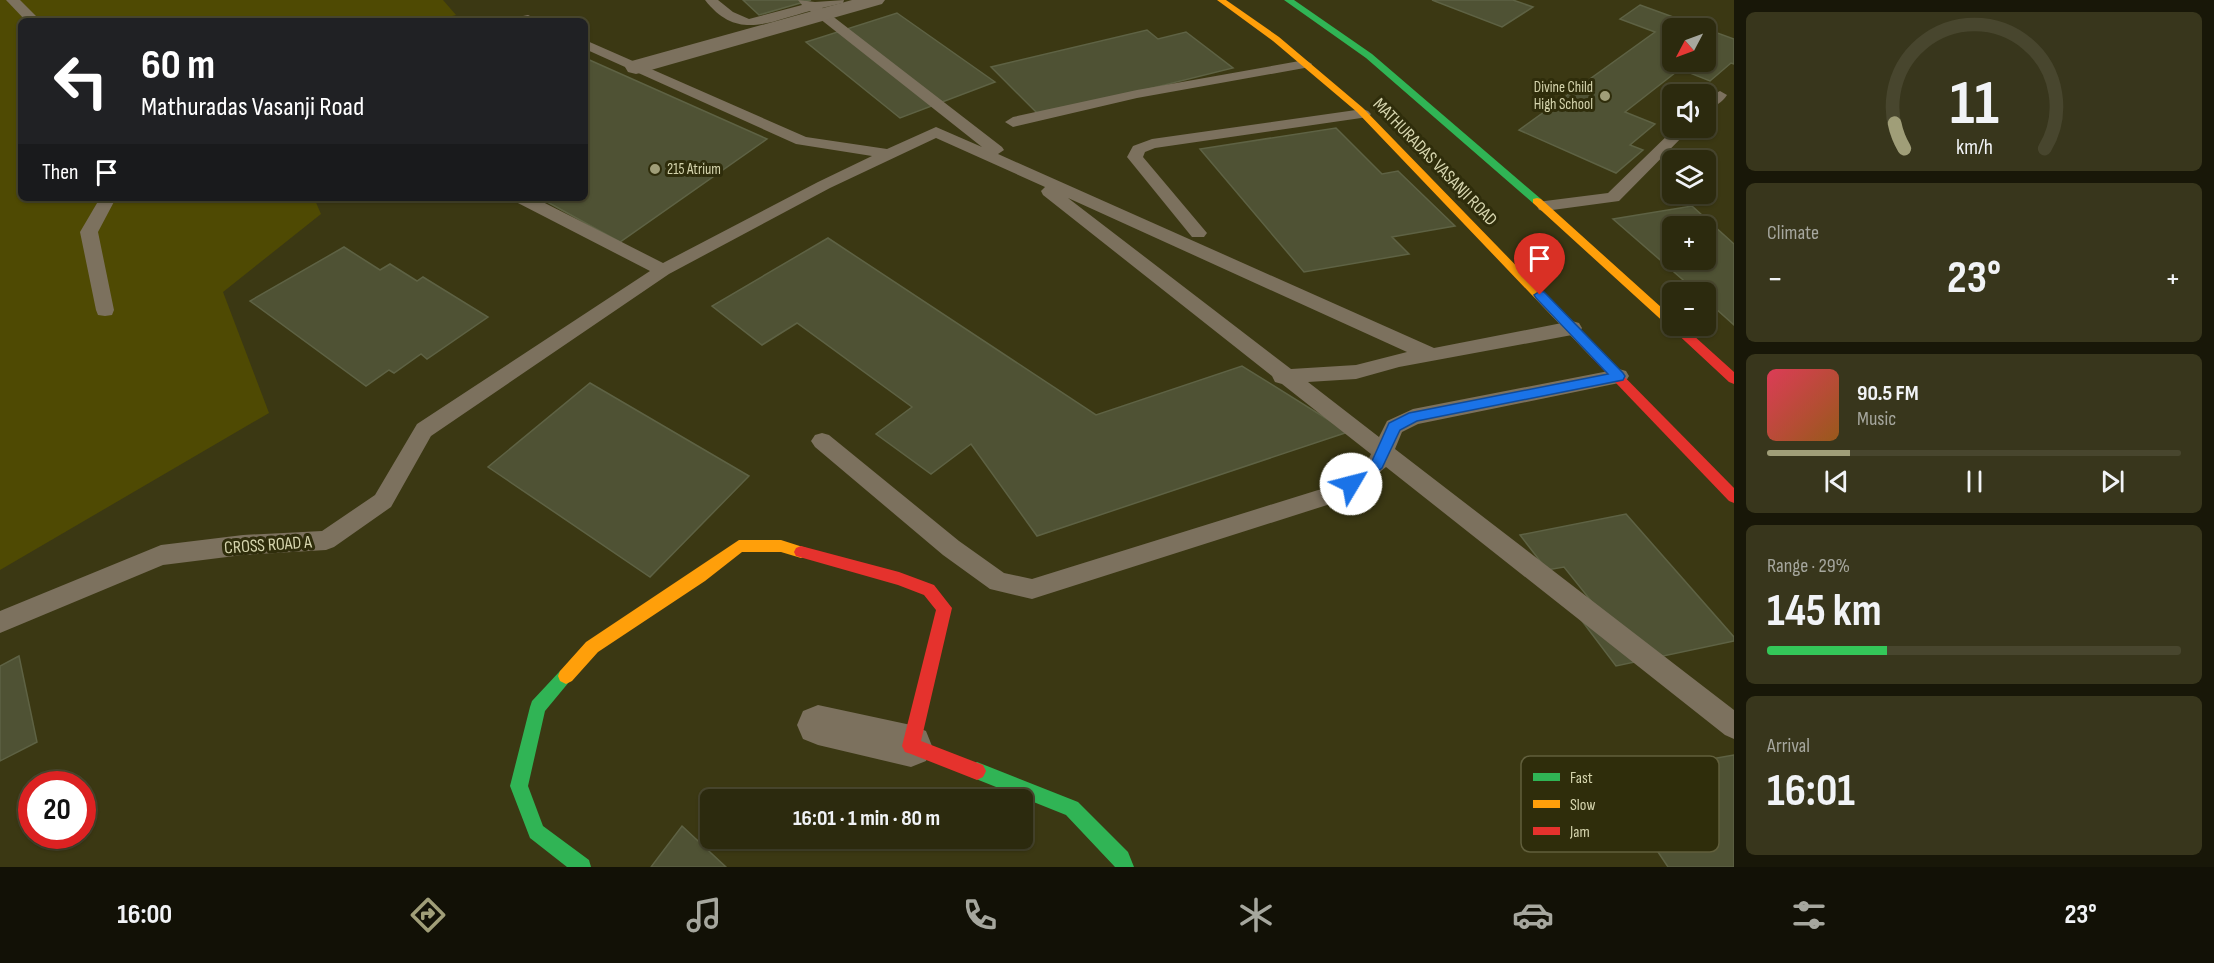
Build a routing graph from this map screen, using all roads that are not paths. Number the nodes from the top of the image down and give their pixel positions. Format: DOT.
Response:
graph roads {
  1 [pos="12,0"];
  2 [pos="711,0"];
  3 [pos="804,0"];
  4 [pos="838,0"];
  5 [pos="875,0"];
  6 [pos="1221,0"];
  7 [pos="1288,0"];
  8 [pos="31,18"];
  9 [pos="588,45"];
  10 [pos="1305,64"];
  11 [pos="636,67"];
  12 [pos="1720,95"];
  13 [pos="1716,98"];
  14 [pos="1363,114"];
  15 [pos="1013,122"];
  16 [pos="1673,138"];
  17 [pos="887,154"];
  18 [pos="106,201"];
  19 [pos="528,201"];
  20 [pos="1545,206"];
  21 [pos="1198,233"];
  22 [pos="663,270"];
  23 [pos="105,310"];
  24 [pos="1662,313"];
  25 [pos="1572,328"];
  26 [pos="1687,336"];
  27 [pos="1432,355"];
  28 [pos="1619,376"];
  29 [pos="1282,377"];
  30 [pos="1734,379"];
  31 [pos="822,441"];
  32 [pos="1734,497"];
  33 [pos="0,622"];
  34 [pos="818,725"];
  35 [pos="1734,726"];
  36 [pos="911,746"];
  37 [pos="582,867"];
  38 [pos="1125,867"];
  1 -- 8 [label="lane"];
  2 -- 4 [label="lane"];
  3 -- 35 [label="lane"];
  5 -- 11 [label="street"];
  6 -- 10 [label="main road, MATHURADAS VASANJI ROAD"];
  7 -- 20 [label="main road, MATHURADAS VASANJI ROAD"];
  9 -- 11 [label="lane"];
  10 -- 14 [label="main road, MATHURADAS VASANJI ROAD"];
  10 -- 15 [label="lane"];
  11 -- 17 [label="lane"];
  12 -- 13 [label="lane"];
  14 -- 21 [label="lane"];
  14 -- 25 [label="main road, MATHURADAS VASANJI ROAD"];
  16 -- 20 [label="lane"];
  17 -- 22 [label="lane, CROSS ROAD A"];
  17 -- 27 [label="lane, CROSS ROAD A"];
  18 -- 23 [label="lane"];
  19 -- 22 [label="lane"];
  20 -- 24 [label="main road, MATHURADAS VASANJI ROAD"];
  22 -- 33 [label="lane, CROSS ROAD A"];
  25 -- 27 [label="lane"];
  25 -- 28 [label="main road, MATHURADAS VASANJI ROAD"];
  26 -- 30 [label="main road, MATHURADAS VASANJI ROAD"];
  27 -- 29 [label="lane"];
  28 -- 31 [label="lane"];
  28 -- 32 [label="main road, MATHURADAS VASANJI ROAD"];
  34 -- 36 [label="street"];
  36 -- 37 [label="main road"];
  36 -- 38 [label="main road"];
}
